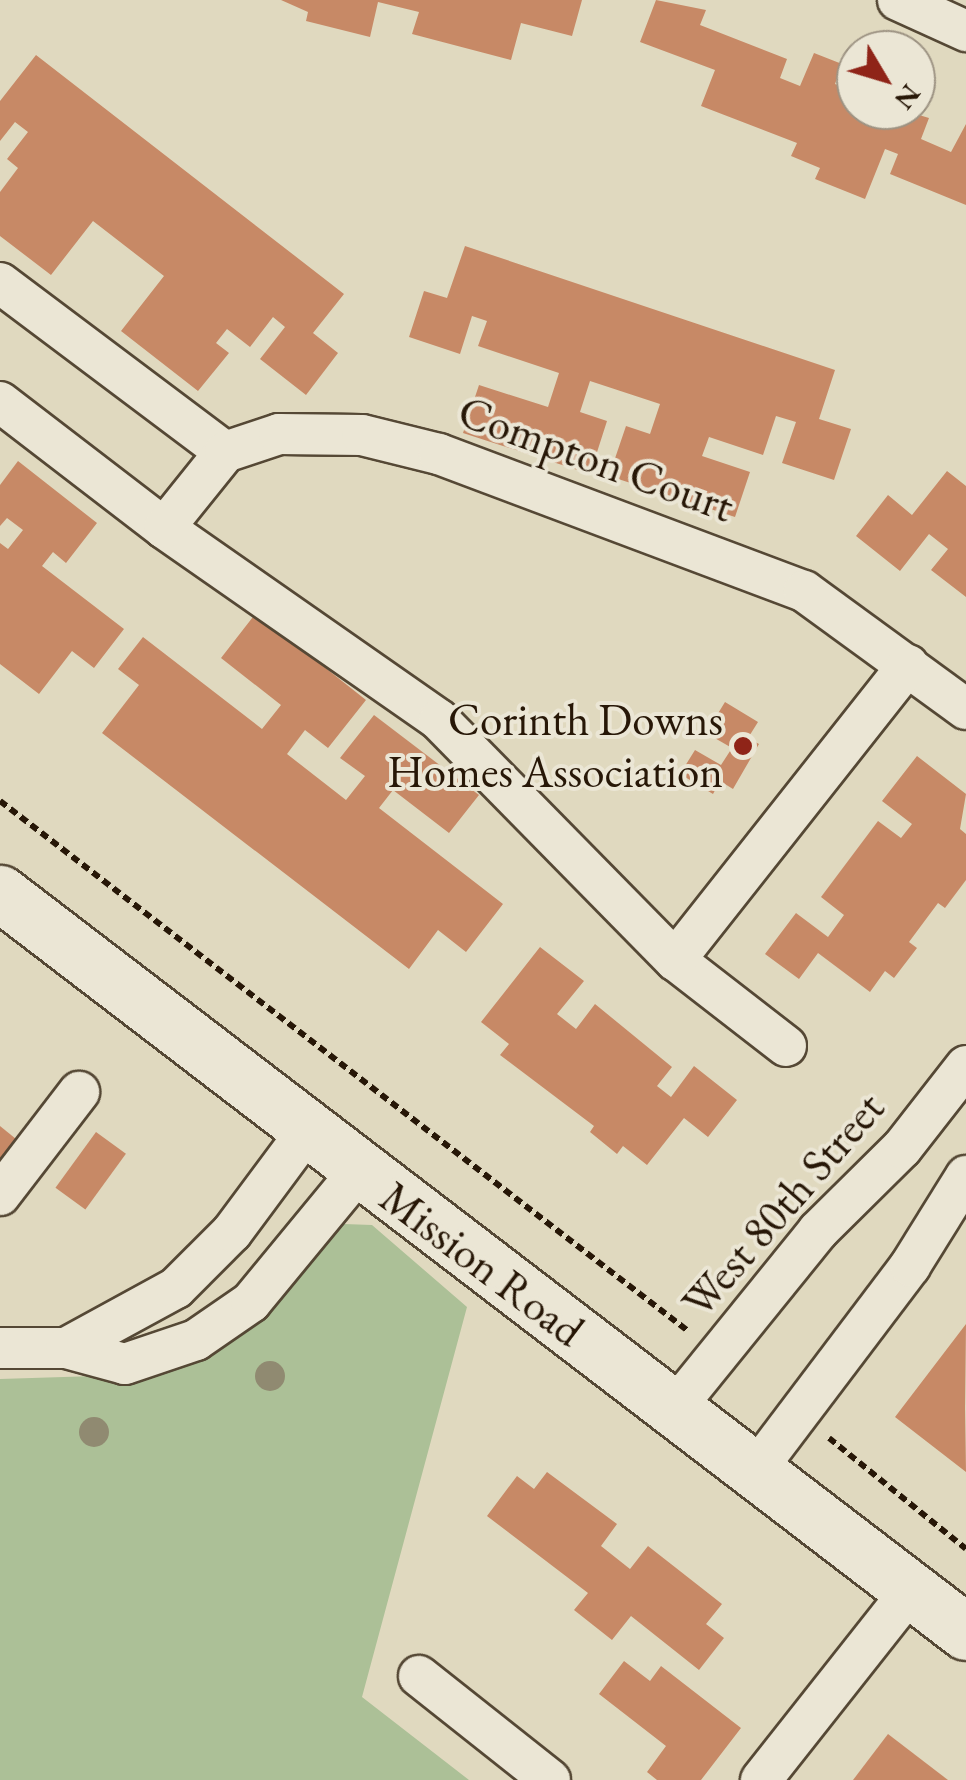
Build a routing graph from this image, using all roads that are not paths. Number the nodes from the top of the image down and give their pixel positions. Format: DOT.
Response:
graph roads {
  1 [pos="898,0"];
  2 [pos="966,31"];
  3 [pos="0,284"];
  4 [pos="0,402"];
  5 [pos="225,452"];
  6 [pos="164,528"];
  7 [pos="908,665"];
  8 [pos="966,709"];
  9 [pos="0,894"];
  10 [pos="675,960"];
  11 [pos="786,1046"];
  12 [pos="966,1066"];
  13 [pos="79,1092"];
  14 [pos="306,1131"];
  15 [pos="902,1148"];
  16 [pos="359,1171"];
  17 [pos="963,1186"];
  18 [pos="0,1195"];
  19 [pos="0,1348"];
  20 [pos="66,1348"];
  21 [pos="674,1409"];
  22 [pos="754,1470"];
  23 [pos="911,1590"];
  24 [pos="966,1632"];
  25 [pos="419,1676"];
  26 [pos="550,1780"];
  27 [pos="761,1780"];
  1 -- 2 [label="street"];
  3 -- 5 [label="street"];
  4 -- 6 [label="street"];
  5 -- 6 [label="street"];
  5 -- 7 [label="street, Compton Court"];
  6 -- 10 [label="street"];
  7 -- 8 [label="street, Compton Court"];
  7 -- 10 [label="street"];
  9 -- 14 [label="main road, Mission Road"];
  10 -- 11 [label="street"];
  12 -- 15 [label="street, West 80th Street"];
  13 -- 18 [label="street"];
  14 -- 16 [label="main road, Mission Road"];
  14 -- 20 [label="street"];
  15 -- 17 [label="street"];
  15 -- 21 [label="street, West 80th Street"];
  16 -- 20 [label="street"];
  16 -- 21 [label="main road, Mission Road"];
  17 -- 22 [label="street"];
  19 -- 20 [label="street"];
  21 -- 22 [label="main road, Mission Road"];
  22 -- 23 [label="main road, Mission Road"];
  23 -- 24 [label="main road, Mission Road"];
  23 -- 27 [label="street"];
  25 -- 26 [label="street"];
}
